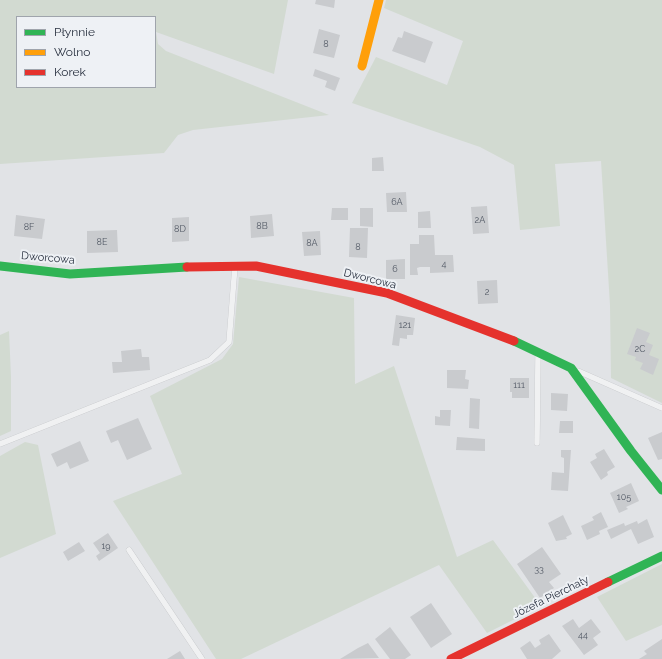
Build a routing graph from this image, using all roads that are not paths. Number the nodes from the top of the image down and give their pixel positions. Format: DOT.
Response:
graph roads {
  1 [pos="378,0"];
  2 [pos="362,66"];
  3 [pos="0,266"];
  4 [pos="234,266"];
  5 [pos="538,352"];
  6 [pos="571,368"];
  7 [pos="662,408"];
  8 [pos="537,443"];
  9 [pos="0,444"];
  10 [pos="662,490"];
  11 [pos="129,550"];
  12 [pos="662,556"];
  13 [pos="202,659"];
  14 [pos="451,659"];
  1 -- 2 [label="street"];
  3 -- 4 [label="street, Dworcowa"];
  4 -- 5 [label="street, Dworcowa"];
  4 -- 9 [label="lane"];
  5 -- 6 [label="street, Dworcowa"];
  5 -- 8 [label="lane"];
  6 -- 7 [label="lane"];
  6 -- 10 [label="street, Dworcowa"];
  11 -- 13 [label="lane"];
  12 -- 14 [label="street, Józefa Pierchały"];
}
